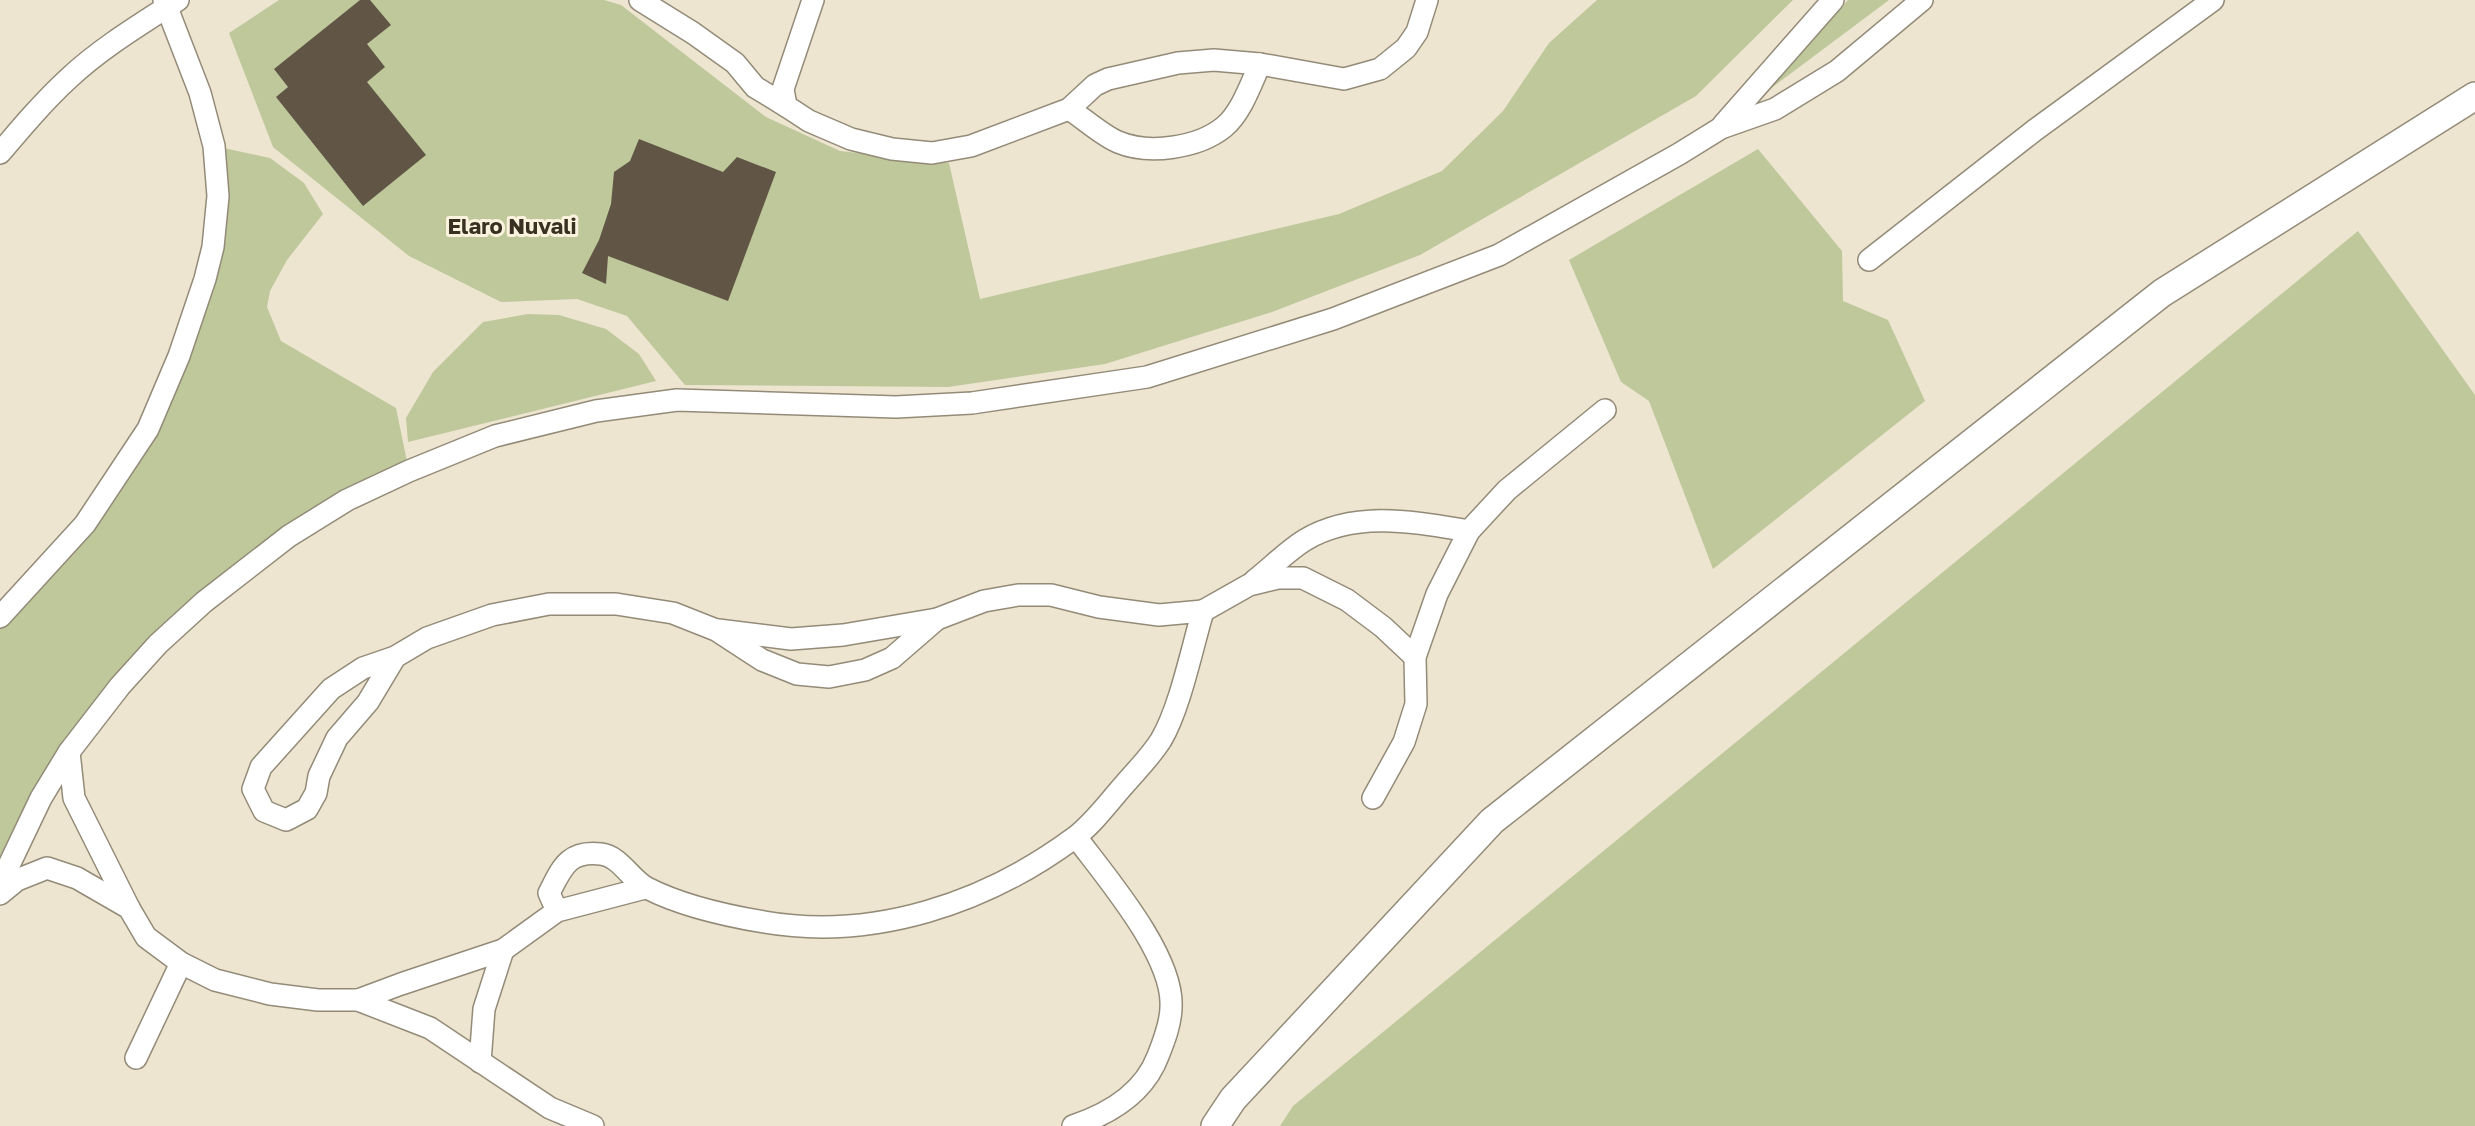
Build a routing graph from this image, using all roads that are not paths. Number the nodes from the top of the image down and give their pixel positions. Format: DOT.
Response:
graph roads {
  1 [pos="640,0"];
  2 [pos="813,0"];
  3 [pos="1427,0"];
  4 [pos="1833,0"];
  5 [pos="1922,0"];
  6 [pos="2213,0"];
  7 [pos="170,2"];
  8 [pos="1260,64"];
  9 [pos="2475,96"];
  10 [pos="786,106"];
  11 [pos="1069,109"];
  12 [pos="1721,128"];
  13 [pos="0,153"];
  14 [pos="1869,260"];
  15 [pos="1605,410"];
  16 [pos="1469,531"];
  17 [pos="1249,585"];
  18 [pos="1203,611"];
  19 [pos="0,617"];
  20 [pos="937,619"];
  21 [pos="716,630"];
  22 [pos="395,657"];
  23 [pos="1415,657"];
  24 [pos="69,753"];
  25 [pos="1373,798"];
  26 [pos="1076,837"];
  27 [pos="0,884"];
  28 [pos="645,888"];
  29 [pos="0,894"];
  30 [pos="129,908"];
  31 [pos="557,911"];
  32 [pos="503,950"];
  33 [pos="181,963"];
  34 [pos="358,1000"];
  35 [pos="136,1058"];
  36 [pos="480,1062"];
  37 [pos="593,1126"];
  38 [pos="1073,1126"];
  39 [pos="1215,1126"];
  1 -- 10 [label="street"];
  2 -- 10 [label="street"];
  3 -- 8 [label="street"];
  4 -- 12 [label="street"];
  5 -- 12 [label="street"];
  6 -- 14 [label="street"];
  7 -- 13 [label="street"];
  7 -- 19 [label="street"];
  8 -- 11 [label="street"];
  8 -- 11 [label="street"];
  9 -- 39 [label="street"];
  10 -- 11 [label="street"];
  12 -- 24 [label="street"];
  15 -- 16 [label="street"];
  16 -- 17 [label="street"];
  16 -- 23 [label="street"];
  17 -- 18 [label="street"];
  17 -- 23 [label="street"];
  18 -- 20 [label="street"];
  18 -- 26 [label="street"];
  20 -- 21 [label="street"];
  20 -- 21 [label="street"];
  21 -- 22 [label="street"];
  22 -- 22 [label="street"];
  23 -- 25 [label="street"];
  24 -- 27 [label="street"];
  24 -- 30 [label="street"];
  26 -- 28 [label="street"];
  26 -- 38 [label="street"];
  28 -- 31 [label="street"];
  28 -- 31 [label="street"];
  29 -- 30 [label="street"];
  30 -- 33 [label="street"];
  31 -- 32 [label="street"];
  32 -- 34 [label="street"];
  32 -- 36 [label="street"];
  33 -- 34 [label="street"];
  33 -- 35 [label="street"];
  34 -- 36 [label="street"];
  36 -- 37 [label="street"];
}
